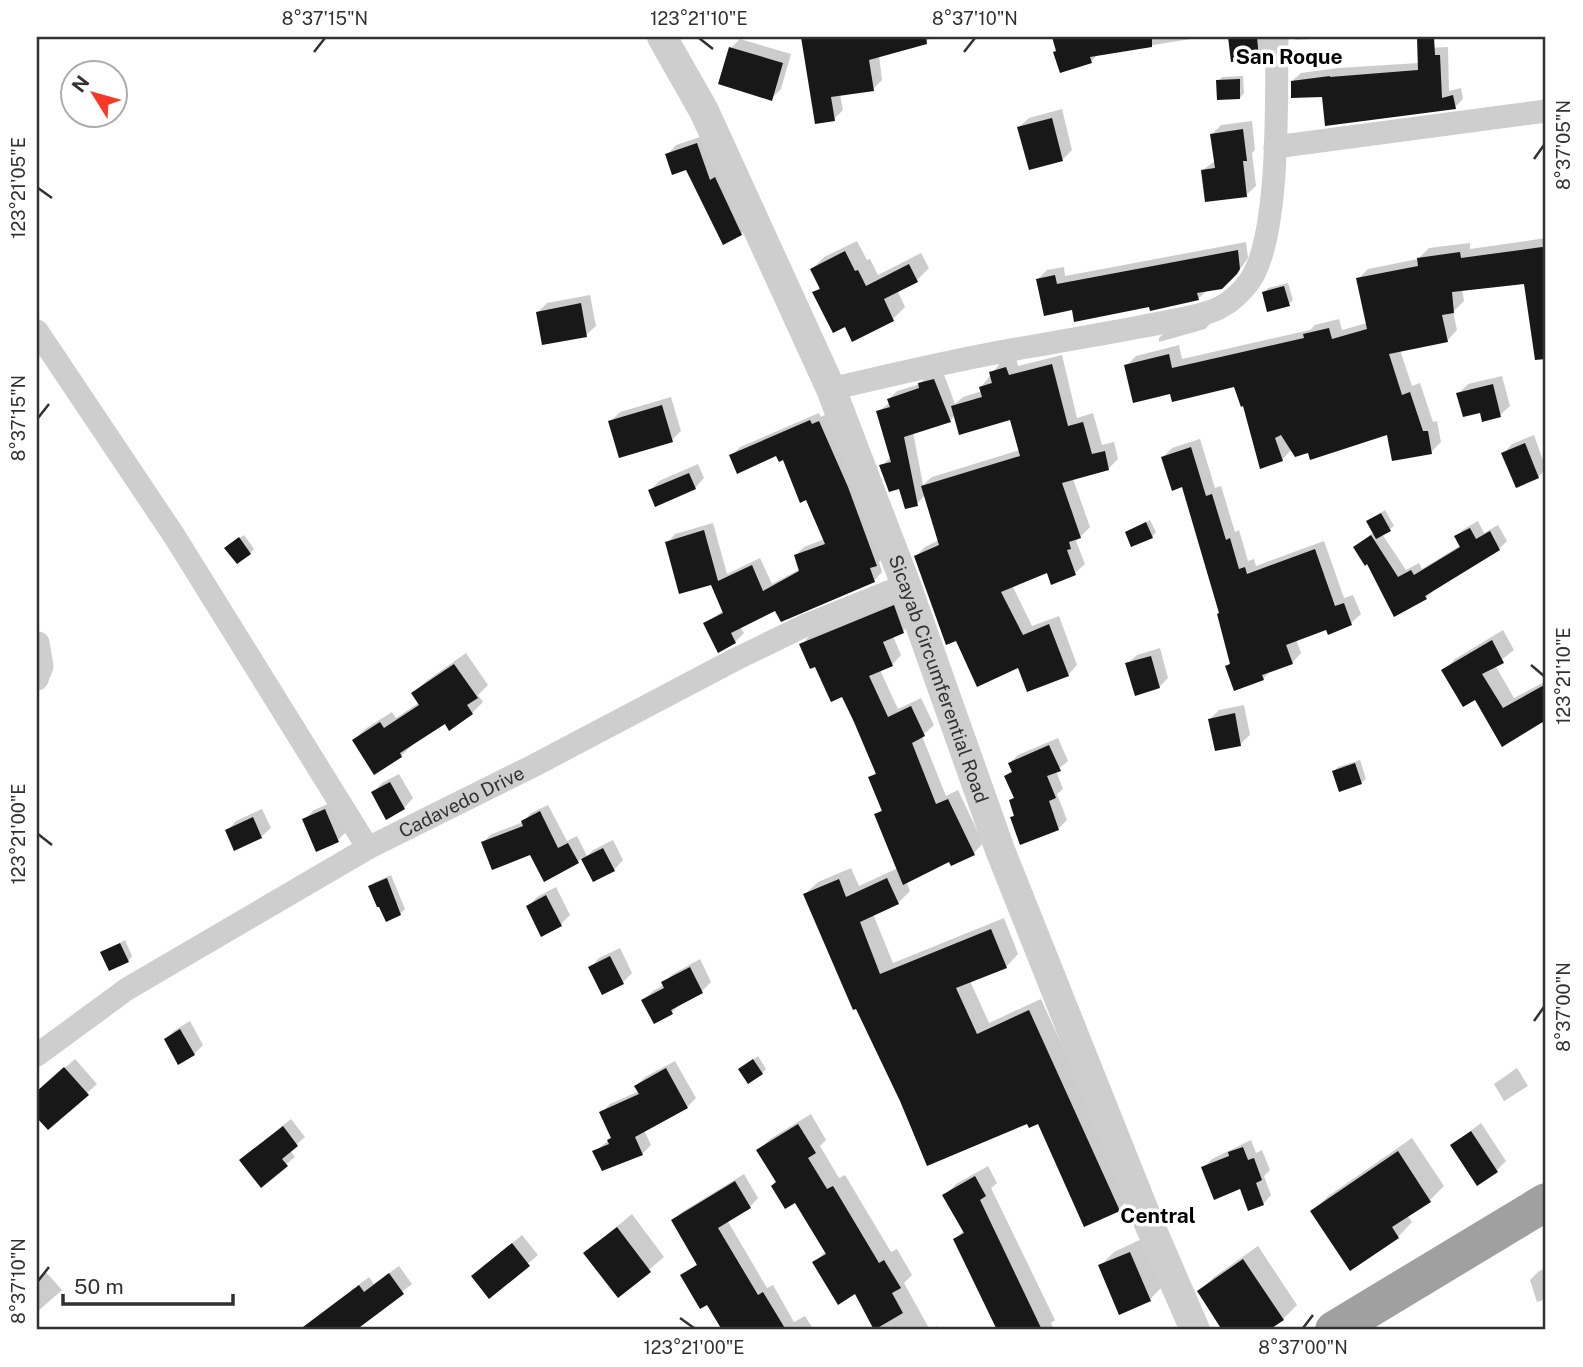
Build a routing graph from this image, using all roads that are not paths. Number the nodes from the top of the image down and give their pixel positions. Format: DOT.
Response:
graph roads {
  1 [pos="662,37"];
  2 [pos="1277,37"];
  3 [pos="1546,111"];
  4 [pos="1275,147"];
  5 [pos="37,331"];
  6 [pos="831,390"];
  7 [pos="906,585"];
  8 [pos="38,643"];
  9 [pos="37,679"];
  10 [pos="368,848"];
  11 [pos="37,1055"];
  12 [pos="1546,1202"];
  13 [pos="1195,1330"];
  14 [pos="1334,1330"];
  1 -- 6 [label="street, Sicayab Circumferential Road"];
  2 -- 4 [label="street"];
  3 -- 4 [label="street"];
  4 -- 6 [label="street"];
  5 -- 10 [label="street"];
  6 -- 7 [label="street, Sicayab Circumferential Road"];
  7 -- 10 [label="street, Cadavedo Drive"];
  7 -- 13 [label="street, Sicayab Circumferential Road"];
  8 -- 9 [label="street"];
  10 -- 11 [label="street, Cadavedo Drive"];
  12 -- 14 [label="highway"];
}
